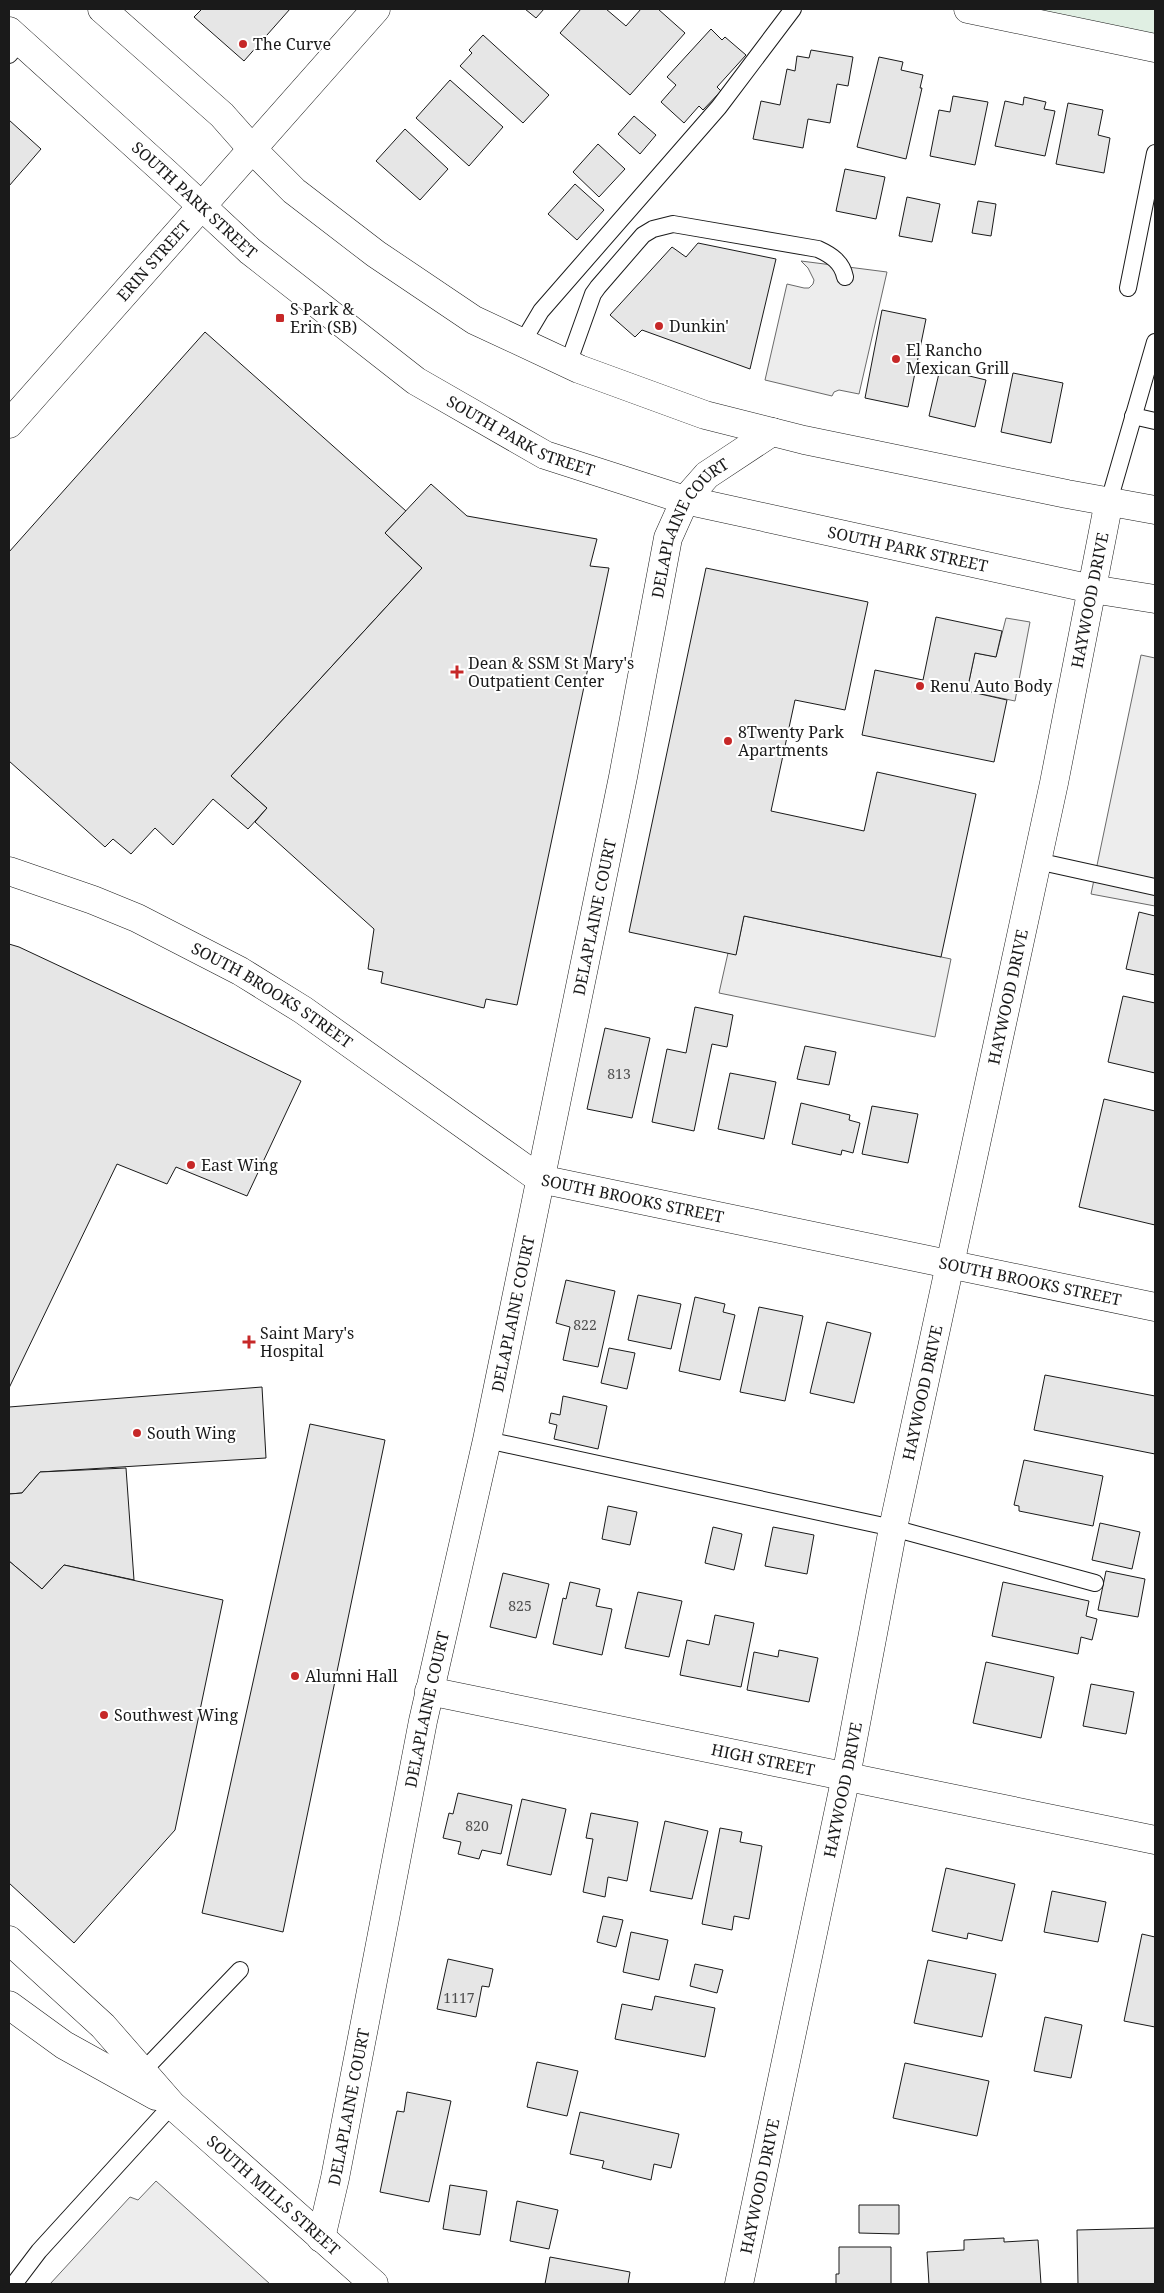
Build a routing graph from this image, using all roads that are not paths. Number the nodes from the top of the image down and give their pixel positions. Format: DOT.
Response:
graph roads {
  1 [pos="102,9"];
  2 [pos="376,9"];
  3 [pos="793,9"];
  4 [pos="968,9"];
  5 [pos="13,43"];
  6 [pos="1155,48"];
  7 [pos="252,149"];
  8 [pos="1155,153"];
  9 [pos="201,206"];
  10 [pos="845,277"];
  11 [pos="1128,288"];
  12 [pos="1155,342"];
  13 [pos="522,343"];
  14 [pos="568,364"];
  15 [pos="1133,416"];
  16 [pos="1155,420"];
  17 [pos="9,424"];
  18 [pos="772,432"];
  19 [pos="685,500"];
  20 [pos="1109,501"];
  21 [pos="1155,510"];
  22 [pos="1092,589"];
  23 [pos="1155,600"];
  24 [pos="1037,861"];
  25 [pos="9,871"];
  26 [pos="1155,887"];
  27 [pos="540,1179"];
  28 [pos="951,1264"];
  29 [pos="1155,1307"];
  30 [pos="487,1440"];
  31 [pos="893,1528"];
  32 [pos="1095,1582"];
  33 [pos="429,1691"];
  34 [pos="846,1776"];
  35 [pos="1155,1840"];
  36 [pos="9,1940"];
  37 [pos="240,1970"];
  38 [pos="9,2005"];
  39 [pos="142,2071"];
  40 [pos="172,2105"];
  41 [pos="321,2238"];
  42 [pos="14,2284"];
  43 [pos="374,2284"];
  44 [pos="739,2284"];
  1 -- 7 [label="street"];
  2 -- 7 [label="street, ERIN STREET"];
  3 -- 13 [label="lane"];
  4 -- 6 [label="street"];
  5 -- 9 [label="street, SOUTH PARK STREET"];
  7 -- 9 [label="street, ERIN STREET"];
  7 -- 13 [label="street"];
  8 -- 11 [label="lane"];
  9 -- 17 [label="street, ERIN STREET"];
  9 -- 19 [label="street, SOUTH PARK STREET"];
  10 -- 14 [label="lane"];
  12 -- 15 [label="lane"];
  13 -- 14 [label="street"];
  14 -- 18 [label="street"];
  15 -- 16 [label="lane"];
  15 -- 20 [label="lane"];
  18 -- 19 [label="street, DELAPLAINE COURT"];
  18 -- 20 [label="street"];
  19 -- 22 [label="street, SOUTH PARK STREET"];
  19 -- 27 [label="street, DELAPLAINE COURT"];
  20 -- 21 [label="street"];
  20 -- 22 [label="street, HAYWOOD DRIVE"];
  22 -- 23 [label="street, SOUTH PARK STREET"];
  22 -- 24 [label="street, HAYWOOD DRIVE"];
  24 -- 26 [label="lane"];
  24 -- 28 [label="street, HAYWOOD DRIVE"];
  25 -- 27 [label="street, SOUTH BROOKS STREET"];
  27 -- 28 [label="street, SOUTH BROOKS STREET"];
  27 -- 30 [label="street, DELAPLAINE COURT"];
  28 -- 29 [label="street, SOUTH BROOKS STREET"];
  28 -- 31 [label="street, HAYWOOD DRIVE"];
  30 -- 31 [label="lane"];
  30 -- 33 [label="street, DELAPLAINE COURT"];
  31 -- 32 [label="lane"];
  31 -- 34 [label="street, HAYWOOD DRIVE"];
  33 -- 34 [label="street, HIGH STREET"];
  33 -- 41 [label="street, DELAPLAINE COURT"];
  34 -- 35 [label="street, HIGH STREET"];
  34 -- 44 [label="street, HAYWOOD DRIVE"];
  36 -- 39 [label="street, SOUTH MILLS STREET"];
  37 -- 39 [label="lane"];
  38 -- 40 [label="street, SOUTH MILLS STREET"];
  39 -- 40 [label="street, SOUTH MILLS STREET"];
  40 -- 41 [label="street, SOUTH MILLS STREET"];
  40 -- 42 [label="lane"];
  41 -- 43 [label="street, SOUTH MILLS STREET"];
}
